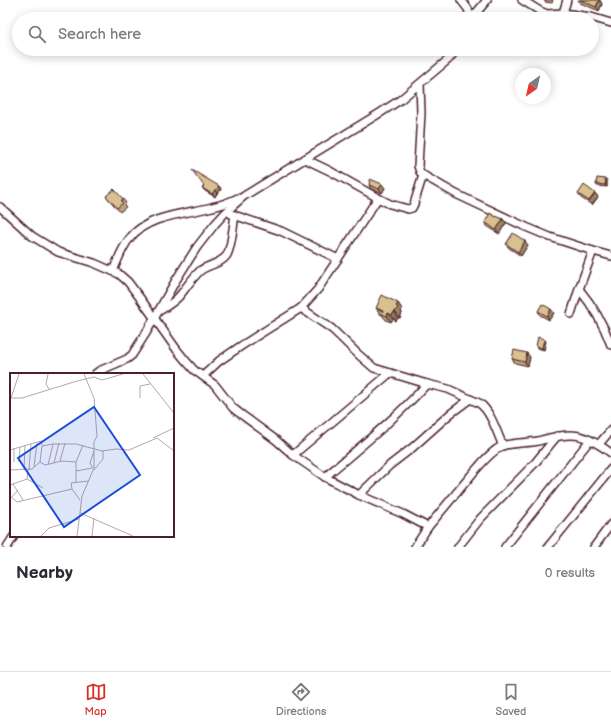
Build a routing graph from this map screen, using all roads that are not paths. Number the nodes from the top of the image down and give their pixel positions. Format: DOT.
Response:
graph roads {
  1 [pos="461,0"];
  2 [pos="487,0"];
  3 [pos="522,0"];
  4 [pos="567,0"];
  5 [pos="469,12"];
  6 [pos="478,12"];
  7 [pos="542,12"];
  8 [pos="563,12"];
  9 [pos="599,19"];
  10 [pos="611,23"];
  11 [pos="450,56"];
  12 [pos="420,84"];
  13 [pos="305,159"];
  14 [pos="423,175"];
  15 [pos="244,196"];
  16 [pos="378,198"];
  17 [pos="0,207"];
  18 [pos="225,213"];
  19 [pos="235,215"];
  20 [pos="593,251"];
  21 [pos="611,256"];
  22 [pos="338,259"];
  23 [pos="113,271"];
  24 [pos="578,289"];
  25 [pos="301,308"];
  26 [pos="571,314"];
  27 [pos="156,315"];
  28 [pos="611,345"];
  29 [pos="96,373"];
  30 [pos="390,373"];
  31 [pos="203,376"];
  32 [pos="427,384"];
  33 [pos="470,398"];
  34 [pos="611,430"];
  35 [pos="557,436"];
  36 [pos="590,440"];
  37 [pos="599,444"];
  38 [pos="503,446"];
  39 [pos="611,453"];
  40 [pos="292,455"];
  41 [pos="611,468"];
  42 [pos="325,477"];
  43 [pos="359,495"];
  44 [pos="611,524"];
  45 [pos="428,527"];
  46 [pos="13,537"];
  47 [pos="7,547"];
  48 [pos="415,547"];
  49 [pos="458,547"];
  50 [pos="505,547"];
  51 [pos="548,547"];
  52 [pos="594,547"];
  1 -- 5 [label="street"];
  2 -- 6 [label="street"];
  3 -- 7 [label="street"];
  4 -- 8 [label="street"];
  9 -- 10 [label="street"];
  11 -- 12 [label="street"];
  12 -- 13 [label="street"];
  12 -- 14 [label="street"];
  13 -- 15 [label="street"];
  13 -- 16 [label="street"];
  14 -- 16 [label="street"];
  14 -- 20 [label="street"];
  15 -- 18 [label="street"];
  15 -- 23 [label="street"];
  16 -- 22 [label="street"];
  17 -- 23 [label="street"];
  18 -- 19 [label="street"];
  18 -- 27 [label="street"];
  19 -- 22 [label="street"];
  19 -- 27 [label="street"];
  20 -- 21 [label="street"];
  20 -- 24 [label="street"];
  22 -- 25 [label="street"];
  23 -- 27 [label="street"];
  24 -- 26 [label="street"];
  24 -- 28 [label="street"];
  25 -- 30 [label="street"];
  25 -- 31 [label="street"];
  27 -- 29 [label="street"];
  27 -- 31 [label="street"];
  30 -- 32 [label="street"];
  30 -- 40 [label="street"];
  31 -- 40 [label="street"];
  32 -- 33 [label="street"];
  32 -- 42 [label="street"];
  33 -- 38 [label="street"];
  33 -- 43 [label="street"];
  34 -- 37 [label="street"];
  35 -- 36 [label="street"];
  35 -- 38 [label="street"];
  35 -- 49 [label="street"];
  36 -- 37 [label="street"];
  36 -- 50 [label="street"];
  37 -- 39 [label="street"];
  38 -- 45 [label="street"];
  40 -- 42 [label="street"];
  41 -- 51 [label="street"];
  42 -- 43 [label="street"];
  43 -- 45 [label="street"];
  44 -- 52 [label="street"];
  45 -- 48 [label="street"];
  46 -- 47 [label="street"];
}
